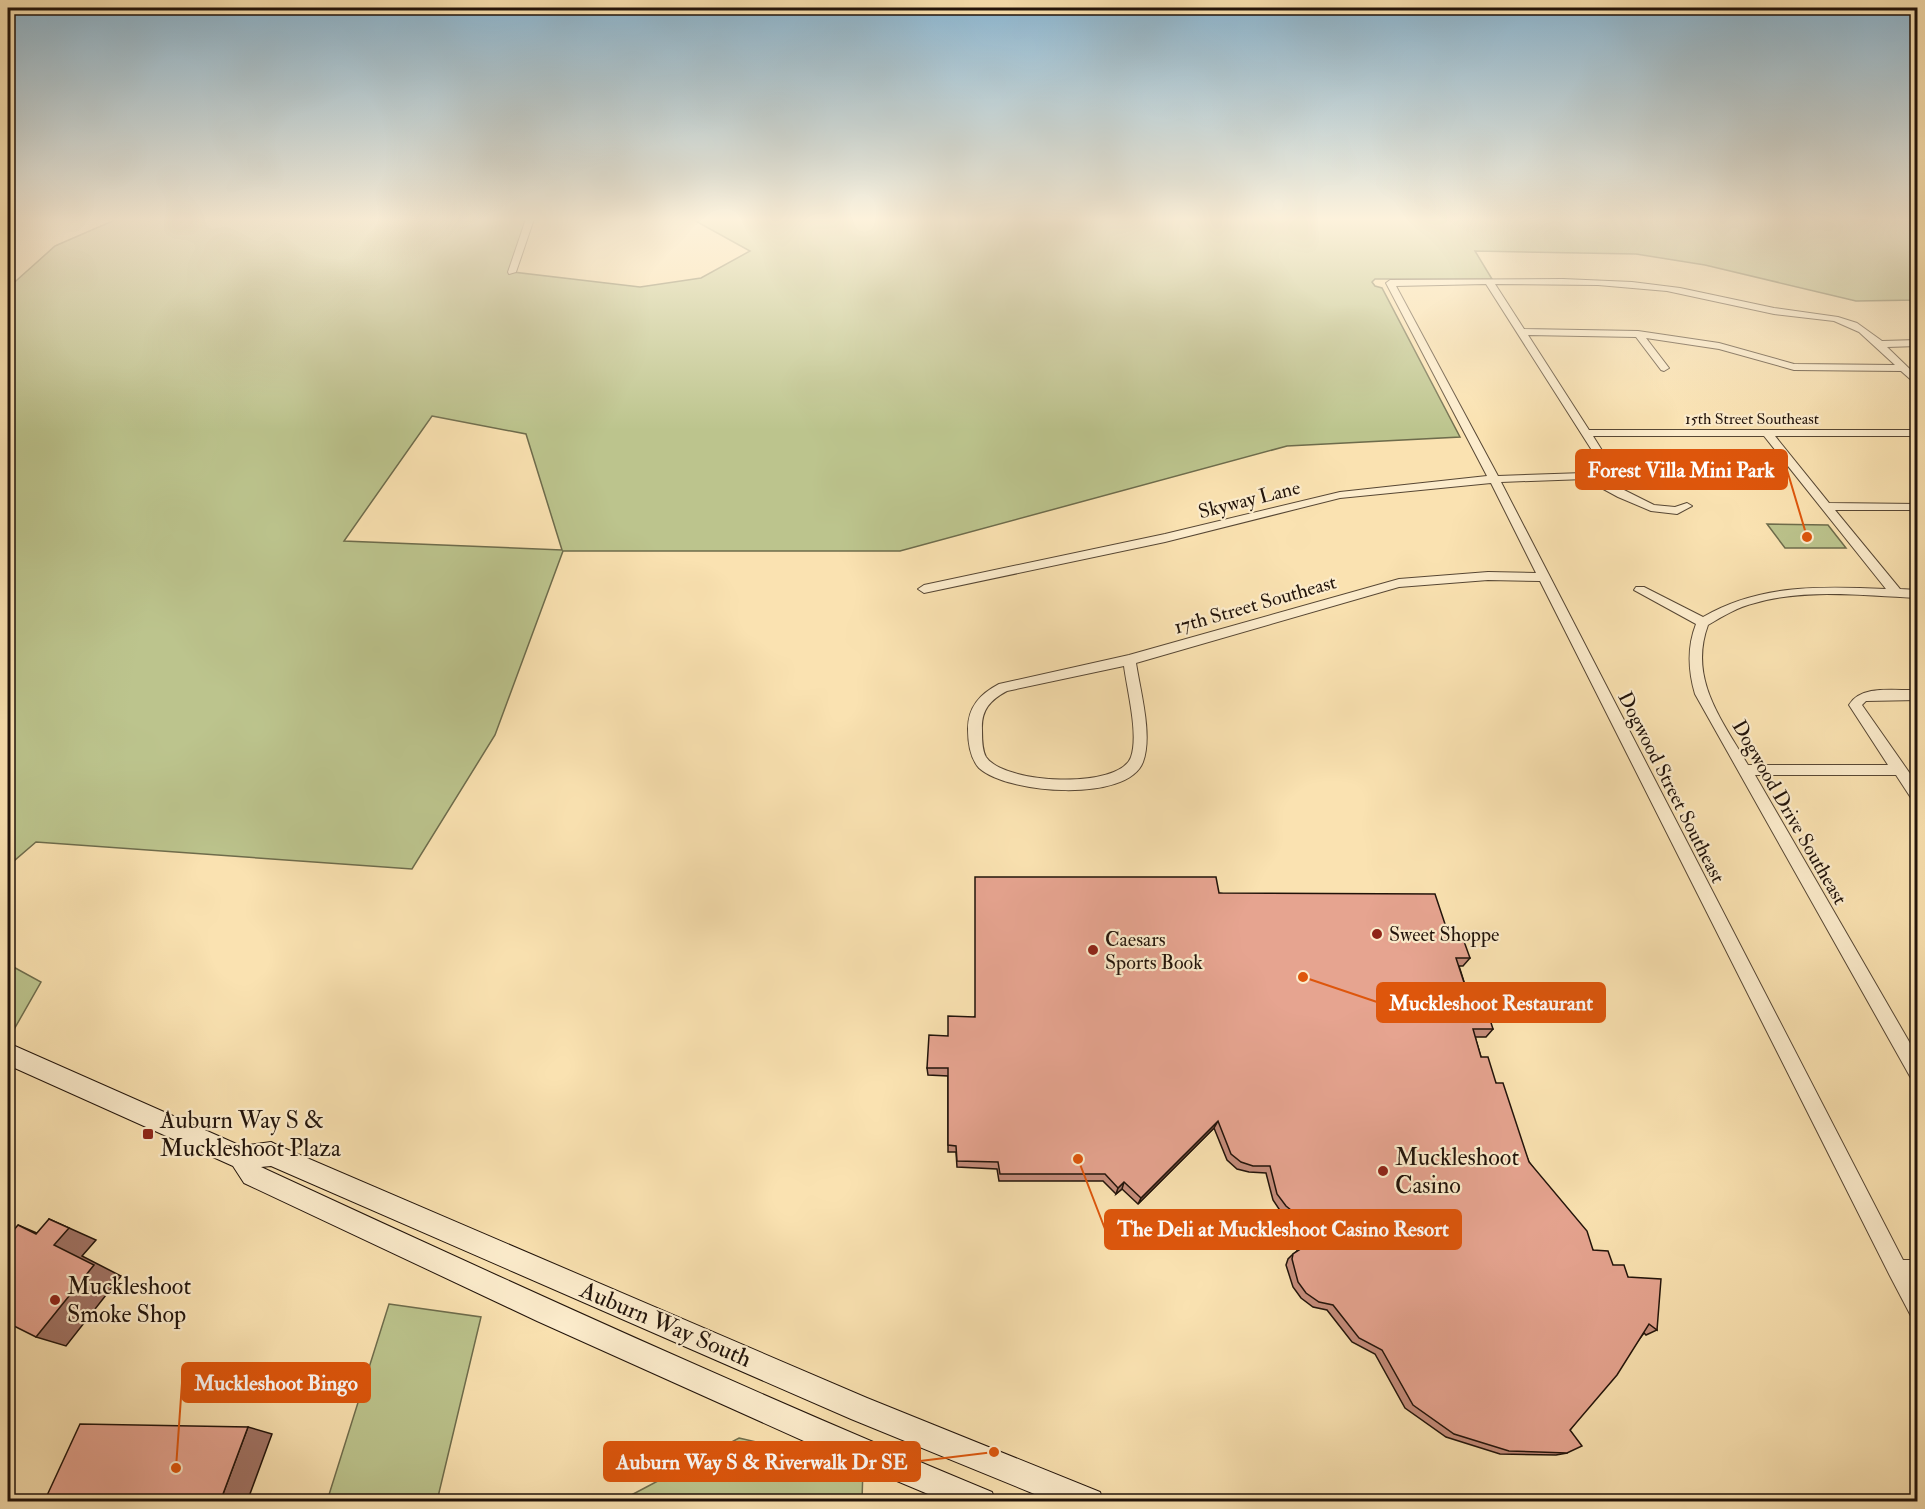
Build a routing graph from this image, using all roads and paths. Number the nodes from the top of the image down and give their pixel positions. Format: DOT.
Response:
graph roads {
  1 [pos="1393,289"];
  2 [pos="1494,289"];
  3 [pos="1672,289"];
  4 [pos="1522,332"];
  5 [pos="1638,334"];
  6 [pos="1917,343"];
  7 [pos="1876,344"];
  8 [pos="1664,368"];
  9 [pos="1902,368"];
  10 [pos="1917,383"];
  11 [pos="1586,433"];
  12 [pos="1767,433"];
  13 [pos="1917,433"];
  14 [pos="1587,476"];
  15 [pos="1494,479"];
  16 [pos="1687,506"];
  17 [pos="1826,506"];
  18 [pos="1917,507"];
  19 [pos="1544,577"];
  20 [pos="924,589"];
  21 [pos="1640,590"];
  22 [pos="1897,594"];
  23 [pos="1917,594"];
  24 [pos="1703,622"];
  25 [pos="1129,660"];
  26 [pos="1917,695"];
  27 [pos="1743,770"];
  28 [pos="1899,770"];
  29 [pos="1917,797"];
  30 [pos="8,1054"];
  31 [pos="1917,1074"];
  32 [pos="241,1158"];
  33 [pos="1897,1269"];
  34 [pos="1917,1269"];
  35 [pos="1917,1309"];
  36 [pos="982,1502"];
  37 [pos="1090,1502"];
  1 -- 15 [label="street, Dogwood Street Southeast"];
  2 -- 4 [label="street"];
  3 -- 7 [label="street"];
  4 -- 5 [label="street"];
  4 -- 11 [label="street"];
  5 -- 8 [label="street"];
  5 -- 9 [label="street"];
  6 -- 7 [label="street"];
  7 -- 9 [label="street"];
  9 -- 10 [label="street"];
  11 -- 12 [label="street, 15th Street Southeast"];
  11 -- 14 [label="street"];
  12 -- 13 [label="street, 15th Street Southeast"];
  12 -- 17 [label="street"];
  14 -- 15 [label="street, Skyway Lane"];
  14 -- 16 [label="street"];
  15 -- 19 [label="street, Dogwood Street Southeast"];
  15 -- 20 [label="street, Skyway Lane"];
  17 -- 18 [label="street"];
  17 -- 22 [label="street"];
  19 -- 25 [label="street, 17th Street Southeast"];
  19 -- 33 [label="street, Dogwood Street Southeast"];
  21 -- 24 [label="street"];
  22 -- 23 [label="street"];
  22 -- 24 [label="street"];
  24 -- 27 [label="street, Dogwood Drive Southeast"];
  25 -- 25 [label="street, 17th Street Southeast"];
  26 -- 28 [label="street"];
  27 -- 28 [label="street"];
  27 -- 31 [label="street, Dogwood Drive Southeast"];
  28 -- 29 [label="street"];
  30 -- 32 [label="main road, Auburn Way South"];
  32 -- 36 [label="main road, Auburn Way South"];
  32 -- 37 [label="main road, Auburn Way South"];
  33 -- 34 [label="street"];
  33 -- 35 [label="street, Dogwood Street Southeast"];
}
